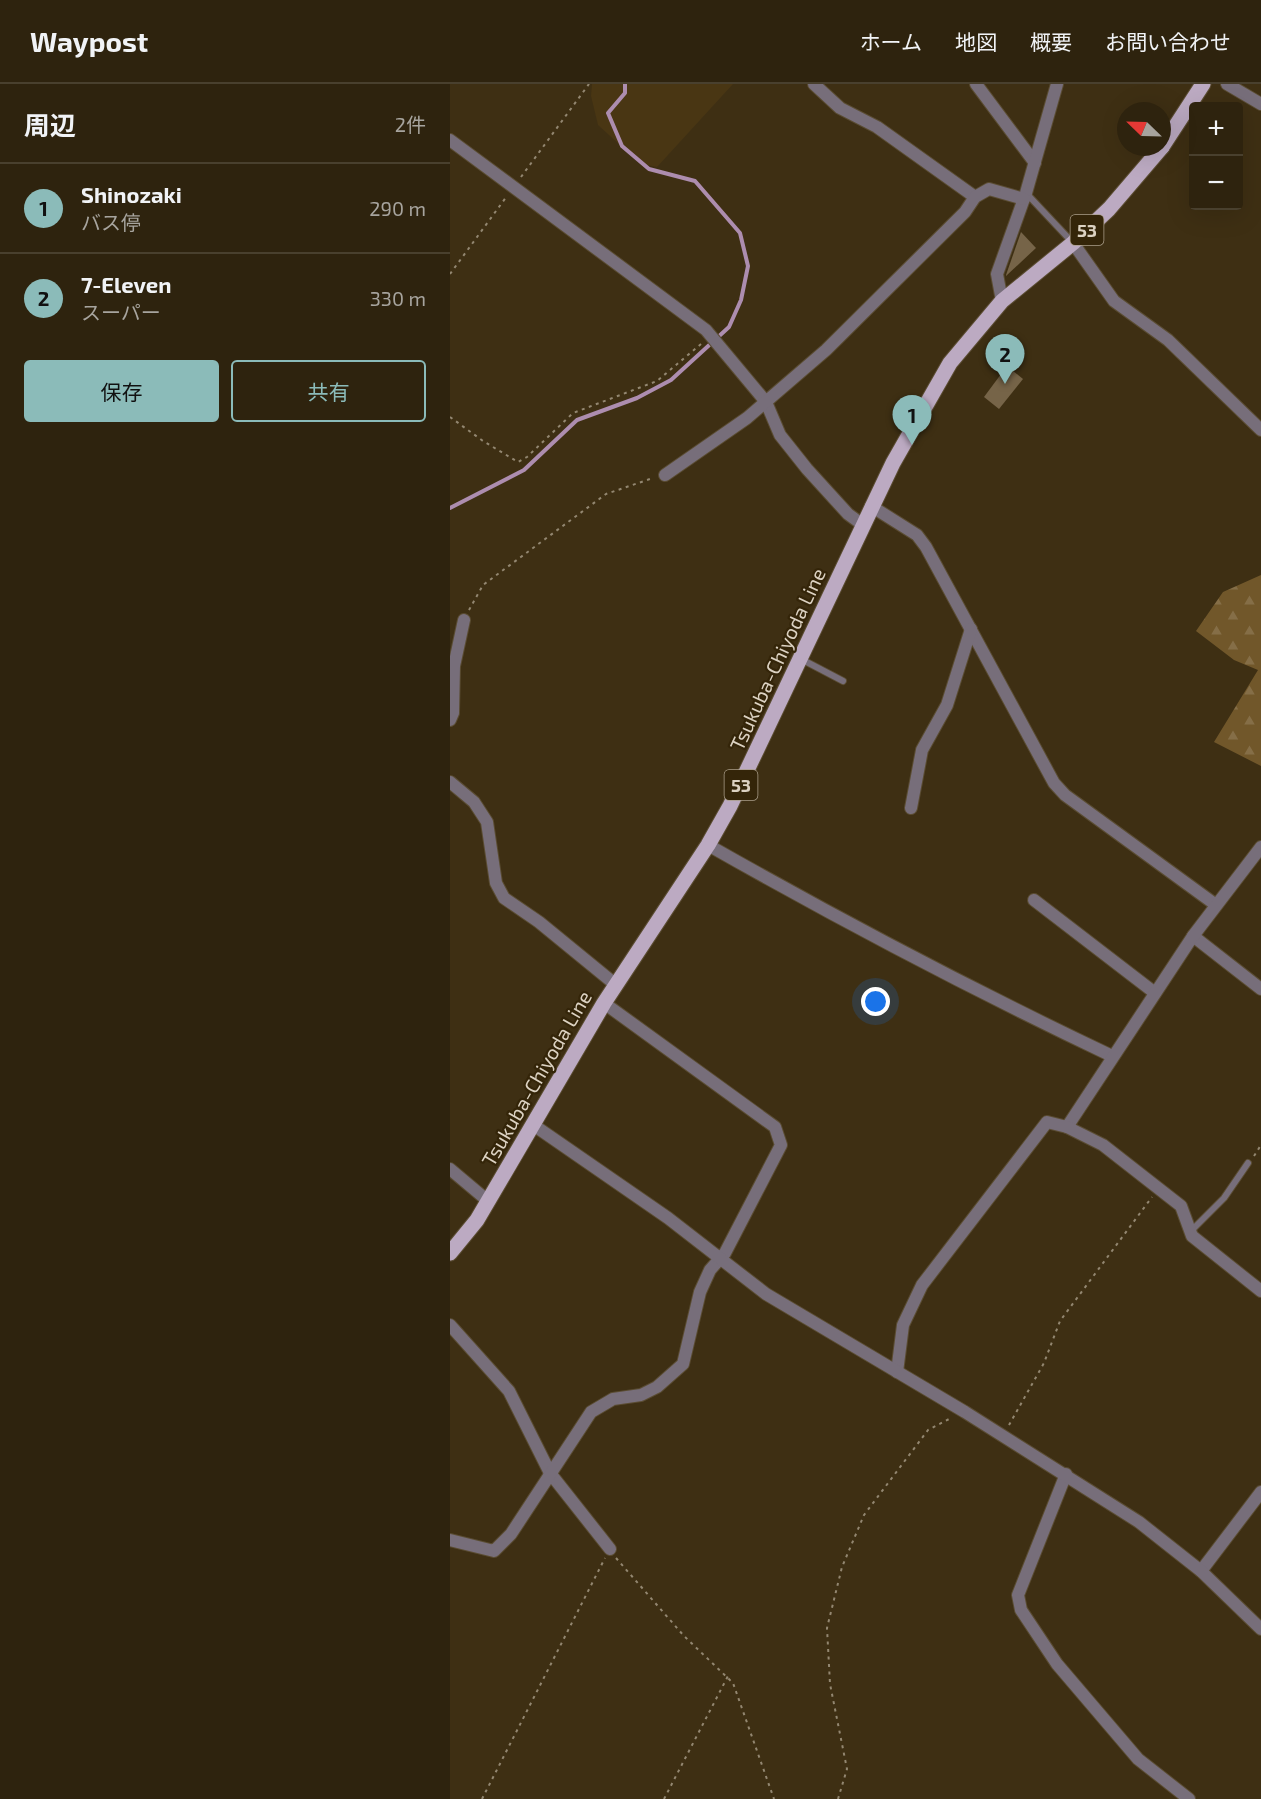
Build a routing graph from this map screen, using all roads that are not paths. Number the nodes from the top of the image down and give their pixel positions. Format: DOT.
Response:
graph roads {
  1 [pos="814,84"];
  2 [pos="1056,84"];
  3 [pos="1203,84"];
  4 [pos="1227,84"];
  5 [pos="979,85"];
  6 [pos="1261,104"];
  7 [pos="1171,133"];
  8 [pos="450,140"];
  9 [pos="1154,156"];
  10 [pos="1035,163"];
  11 [pos="975,196"];
  12 [pos="1025,196"];
  13 [pos="1073,243"];
  14 [pos="1002,301"];
  15 [pos="766,402"];
  16 [pos="1261,430"];
  17 [pos="665,475"];
  18 [pos="872,506"];
  19 [pos="863,525"];
  20 [pos="464,620"];
  21 [pos="970,629"];
  22 [pos="800,659"];
  23 [pos="843,681"];
  24 [pos="450,720"];
  25 [pos="450,782"];
  26 [pos="911,808"];
  27 [pos="708,845"];
  28 [pos="1261,847"];
  29 [pos="1034,900"];
  30 [pos="1216,905"];
  31 [pos="1193,936"];
  32 [pos="616,985"];
  33 [pos="1261,989"];
  34 [pos="1155,993"];
  35 [pos="604,1003"];
  36 [pos="1112,1056"];
  37 [pos="532,1124"];
  38 [pos="1067,1127"];
  39 [pos="1248,1163"];
  40 [pos="450,1169"];
  41 [pos="488,1201"];
  42 [pos="1191,1231"];
  43 [pos="450,1253"];
  44 [pos="719,1256"];
  45 [pos="1261,1291"];
  46 [pos="450,1325"];
  47 [pos="897,1372"];
  48 [pos="550,1473"];
  49 [pos="1066,1474"];
  50 [pos="1261,1492"];
  51 [pos="450,1540"];
  52 [pos="610,1550"];
  53 [pos="1201,1571"];
  54 [pos="1261,1629"];
  55 [pos="1190,1799"];
  1 -- 11 [label="street"];
  2 -- 10 [label="street"];
  3 -- 7 [label="main road, Tsukuba-Chiyoda Line / 53"];
  4 -- 6 [label="street"];
  5 -- 10 [label="street"];
  8 -- 15 [label="street"];
  9 -- 13 [label="main road, Tsukuba-Chiyoda Line / 53"];
  10 -- 12 [label="street"];
  11 -- 12 [label="street"];
  11 -- 15 [label="street"];
  12 -- 13 [label="lane"];
  12 -- 14 [label="street"];
  13 -- 14 [label="main road, Tsukuba-Chiyoda Line / 53"];
  13 -- 16 [label="street"];
  14 -- 18 [label="main road, Tsukuba-Chiyoda Line / 53"];
  15 -- 17 [label="street"];
  15 -- 19 [label="street"];
  18 -- 19 [label="main road, Tsukuba-Chiyoda Line / 53"];
  18 -- 21 [label="street"];
  19 -- 22 [label="main road, Tsukuba-Chiyoda Line / 53"];
  20 -- 24 [label="street"];
  21 -- 26 [label="street"];
  21 -- 30 [label="street"];
  22 -- 23 [label="lane"];
  22 -- 27 [label="main road, Tsukuba-Chiyoda Line / 53"];
  25 -- 32 [label="street"];
  27 -- 32 [label="main road, Tsukuba-Chiyoda Line / 53"];
  27 -- 36 [label="street"];
  28 -- 30 [label="street"];
  29 -- 34 [label="street"];
  30 -- 31 [label="street"];
  31 -- 33 [label="street"];
  31 -- 34 [label="street"];
  32 -- 35 [label="main road, Tsukuba-Chiyoda Line / 53"];
  34 -- 36 [label="street"];
  35 -- 37 [label="main road, Tsukuba-Chiyoda Line / 53"];
  35 -- 44 [label="street"];
  36 -- 38 [label="street"];
  37 -- 41 [label="main road, Tsukuba-Chiyoda Line / 53"];
  37 -- 44 [label="street"];
  38 -- 42 [label="street"];
  38 -- 47 [label="street"];
  39 -- 42 [label="lane"];
  40 -- 41 [label="street"];
  41 -- 43 [label="main road, Tsukuba-Chiyoda Line / 53"];
  42 -- 45 [label="street"];
  44 -- 47 [label="street"];
  44 -- 48 [label="street"];
  46 -- 48 [label="street"];
  47 -- 49 [label="street"];
  48 -- 51 [label="street"];
  48 -- 52 [label="street"];
  49 -- 53 [label="street"];
  49 -- 55 [label="street"];
  50 -- 53 [label="street"];
  53 -- 54 [label="street"];
}
